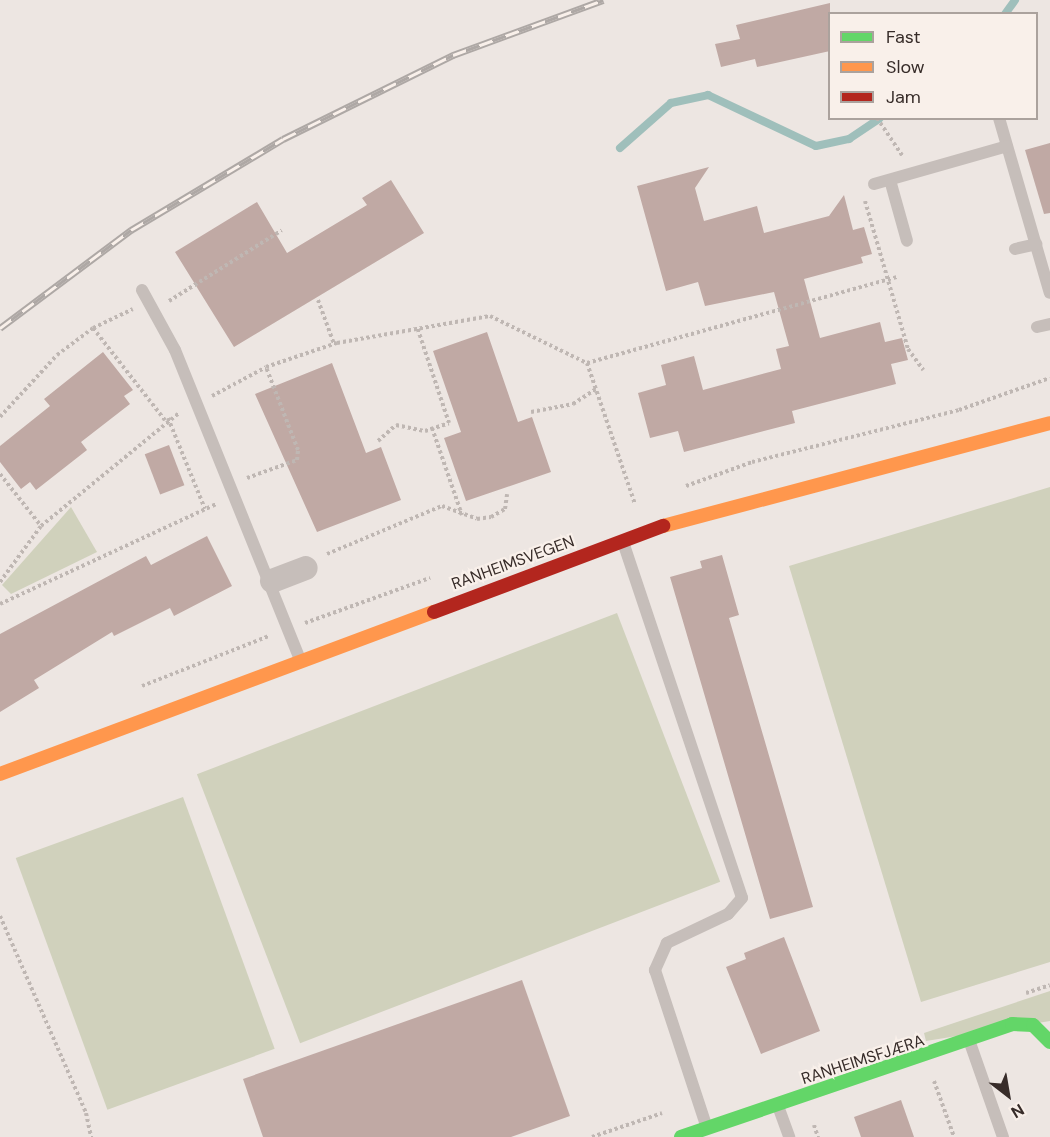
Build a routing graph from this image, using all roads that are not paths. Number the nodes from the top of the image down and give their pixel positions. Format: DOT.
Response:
graph roads {
  1 [pos="1000,120"];
  2 [pos="1007,146"];
  3 [pos="890,180"];
  4 [pos="868,187"];
  5 [pos="907,242"];
  6 [pos="1036,244"];
  7 [pos="1015,249"];
  8 [pos="142,290"];
  9 [pos="1050,293"];
  10 [pos="1050,324"];
  11 [pos="1037,327"];
  12 [pos="1050,423"];
  13 [pos="622,541"];
  14 [pos="314,562"];
  15 [pos="272,581"];
  16 [pos="300,661"];
  17 [pos="0,774"];
  18 [pos="969,1040"];
  19 [pos="1050,1042"];
  20 [pos="778,1105"];
  21 [pos="707,1128"];
  22 [pos="681,1137"];
  23 [pos="789,1137"];
  24 [pos="1003,1137"];
  1 -- 2 [label="lane"];
  2 -- 3 [label="lane"];
  2 -- 6 [label="lane"];
  3 -- 4 [label="lane"];
  3 -- 5 [label="lane"];
  6 -- 7 [label="lane"];
  6 -- 9 [label="lane"];
  8 -- 15 [label="lane"];
  10 -- 11 [label="lane"];
  12 -- 13 [label="street, RANHEIMSVEGEN"];
  13 -- 16 [label="street, RANHEIMSVEGEN"];
  13 -- 21 [label="lane"];
  14 -- 15 [label="street"];
  15 -- 16 [label="lane"];
  16 -- 17 [label="street, RANHEIMSVEGEN"];
  18 -- 19 [label="street, RANHEIMSFJÆRA"];
  18 -- 20 [label="street, RANHEIMSFJÆRA"];
  18 -- 24 [label="lane"];
  20 -- 21 [label="street, RANHEIMSFJÆRA"];
  20 -- 23 [label="lane"];
  21 -- 22 [label="street, RANHEIMSFJÆRA"];
}
